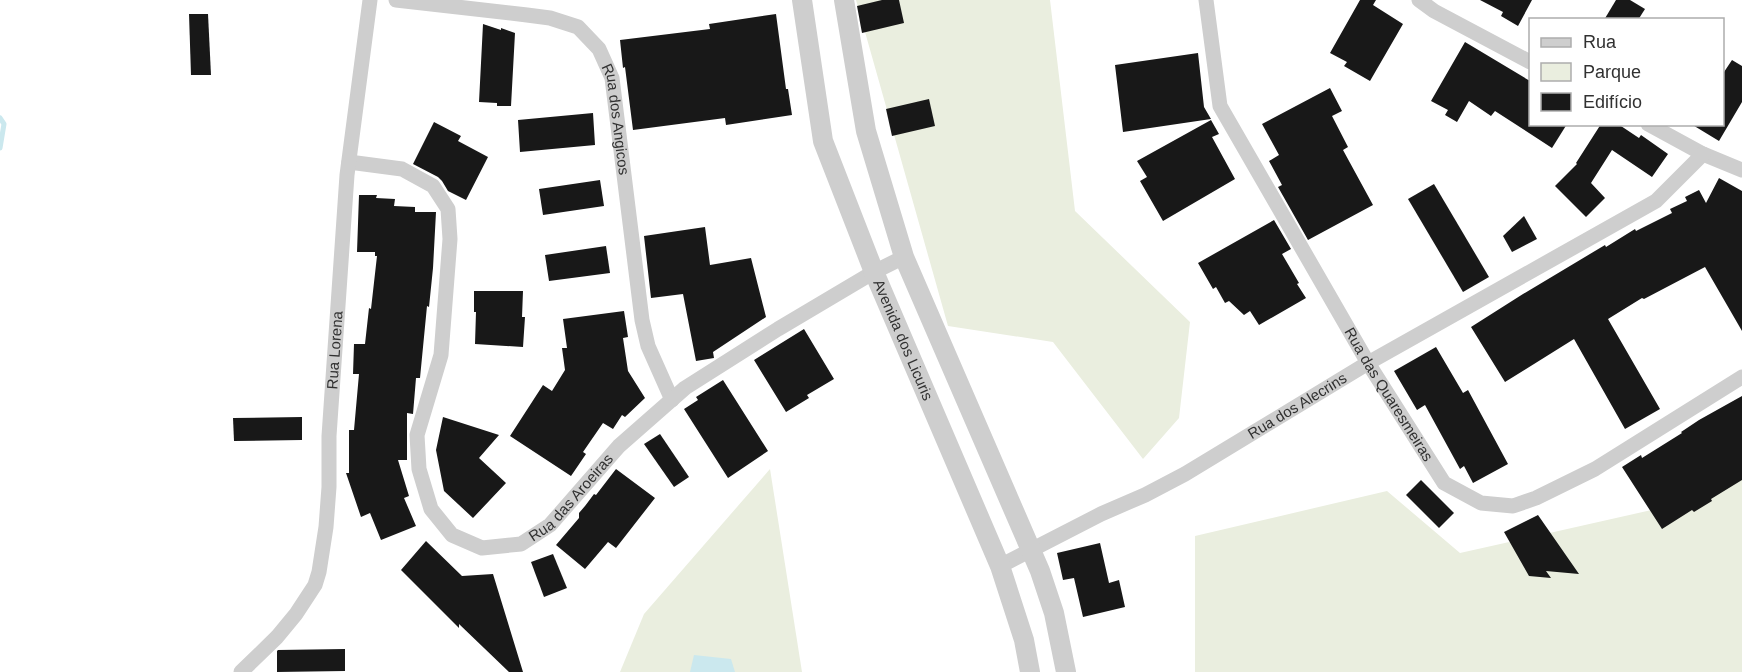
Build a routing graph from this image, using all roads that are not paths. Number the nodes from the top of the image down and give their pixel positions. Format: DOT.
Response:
graph roads {
  1 [pos="370,0"];
  2 [pos="396,0"];
  3 [pos="802,0"];
  4 [pos="844,0"];
  5 [pos="1206,0"];
  6 [pos="1419,0"];
  7 [pos="1529,61"];
  8 [pos="1652,126"];
  9 [pos="1703,154"];
  10 [pos="349,162"];
  11 [pos="1742,170"];
  12 [pos="904,257"];
  13 [pos="874,272"];
  14 [pos="1368,363"];
  15 [pos="1742,377"];
  16 [pos="672,400"];
  17 [pos="1032,550"];
  18 [pos="1000,566"];
  19 [pos="241,672"];
  20 [pos="1030,672"];
  21 [pos="1066,672"];
  1 -- 10 [label="street, Rua Lorena"];
  2 -- 16 [label="street, Rua dos Angicos"];
  3 -- 13 [label="street, Avenida dos Licuris"];
  4 -- 12 [label="street"];
  5 -- 14 [label="street, Rua das Quaresmeiras"];
  6 -- 7 [label="street"];
  8 -- 9 [label="street"];
  9 -- 11 [label="street"];
  9 -- 14 [label="street, Rua dos Alecrins"];
  10 -- 16 [label="street, Rua das Aroeiras"];
  10 -- 19 [label="street, Rua Lorena"];
  12 -- 13 [label="street, Rua das Aroeiras"];
  12 -- 17 [label="street"];
  13 -- 16 [label="street, Rua das Aroeiras"];
  13 -- 18 [label="street, Avenida dos Licuris"];
  14 -- 15 [label="street, Rua das Quaresmeiras"];
  14 -- 17 [label="street, Rua dos Alecrins"];
  17 -- 18 [label="street, Rua dos Alecrins"];
  17 -- 21 [label="street"];
  18 -- 20 [label="street, Avenida dos Licuris"];
}
